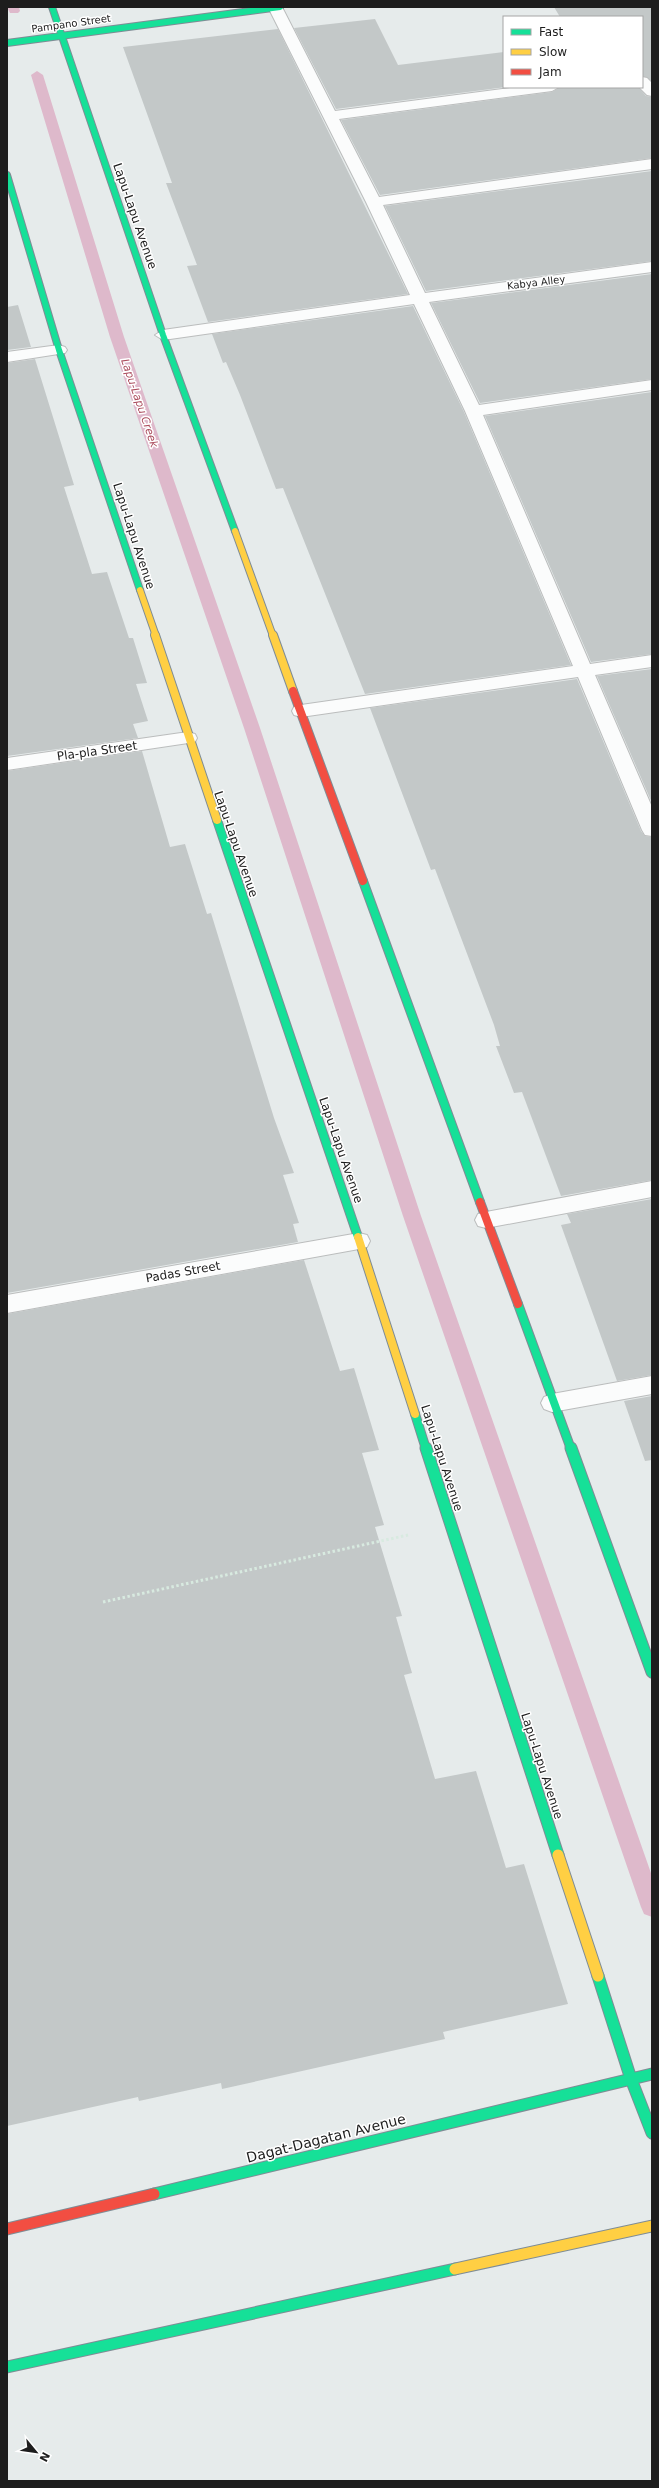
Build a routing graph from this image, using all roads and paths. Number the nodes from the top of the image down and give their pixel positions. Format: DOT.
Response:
graph roads {
  1 [pos="52,7"];
  2 [pos="276,7"];
  3 [pos="280,7"];
  4 [pos="62,36"];
  5 [pos="7,43"];
  6 [pos="643,82"];
  7 [pos="544,88"];
  8 [pos="652,92"];
  9 [pos="330,116"];
  10 [pos="652,164"];
  11 [pos="7,175"];
  12 [pos="374,202"];
  13 [pos="652,267"];
  14 [pos="420,298"];
  15 [pos="163,335"];
  16 [pos="59,350"];
  17 [pos="7,357"];
  18 [pos="652,385"];
  19 [pos="473,411"];
  20 [pos="652,661"];
  21 [pos="585,672"];
  22 [pos="301,711"];
  23 [pos="188,738"];
  24 [pos="7,764"];
  25 [pos="652,828"];
  26 [pos="652,1189"];
  27 [pos="486,1220"];
  28 [pos="359,1241"];
  29 [pos="7,1304"];
  30 [pos="652,1385"];
  31 [pos="552,1403"];
  32 [pos="452,1526"];
  33 [pos="103,1602"];
  34 [pos="652,1672"];
  35 [pos="652,2074"];
  36 [pos="631,2079"];
  37 [pos="652,2133"];
  38 [pos="652,2226"];
  39 [pos="7,2229"];
  40 [pos="7,2367"];
  1 -- 4 [label="main road, Lapu-Lapu Avenue"];
  2 -- 3 [label="main road, Pampano Street"];
  2 -- 4 [label="main road, Pampano Street"];
  2 -- 9 [label="street"];
  4 -- 5 [label="main road, Pampano Street"];
  4 -- 15 [label="main road, Lapu-Lapu Avenue"];
  6 -- 8 [label="street"];
  7 -- 9 [label="street"];
  9 -- 12 [label="street"];
  10 -- 12 [label="street"];
  11 -- 16 [label="main road, Lapu-Lapu Avenue"];
  12 -- 14 [label="street"];
  13 -- 14 [label="street, Kabya Alley"];
  14 -- 15 [label="street, Kabya Alley"];
  14 -- 19 [label="street"];
  15 -- 22 [label="main road, Lapu-Lapu Avenue"];
  16 -- 17 [label="street"];
  16 -- 23 [label="main road, Lapu-Lapu Avenue"];
  18 -- 19 [label="street"];
  19 -- 21 [label="street"];
  20 -- 21 [label="street"];
  21 -- 22 [label="street"];
  21 -- 25 [label="street"];
  22 -- 27 [label="main road, Lapu-Lapu Avenue"];
  23 -- 24 [label="street, Pla-pla Street"];
  23 -- 28 [label="main road, Lapu-Lapu Avenue"];
  26 -- 27 [label="street"];
  27 -- 31 [label="main road, Lapu-Lapu Avenue"];
  28 -- 29 [label="street, Padas Street"];
  28 -- 32 [label="main road, Lapu-Lapu Avenue"];
  30 -- 31 [label="street"];
  31 -- 34 [label="main road, Lapu-Lapu Avenue"];
  32 -- 33 [label="path"];
  32 -- 36 [label="main road, Lapu-Lapu Avenue"];
  35 -- 36 [label="main road, Dagat-Dagatan Avenue"];
  36 -- 37 [label="main road, Lapu-Lapu Avenue"];
  36 -- 39 [label="main road, Dagat-Dagatan Avenue"];
  38 -- 40 [label="main road"];
}
